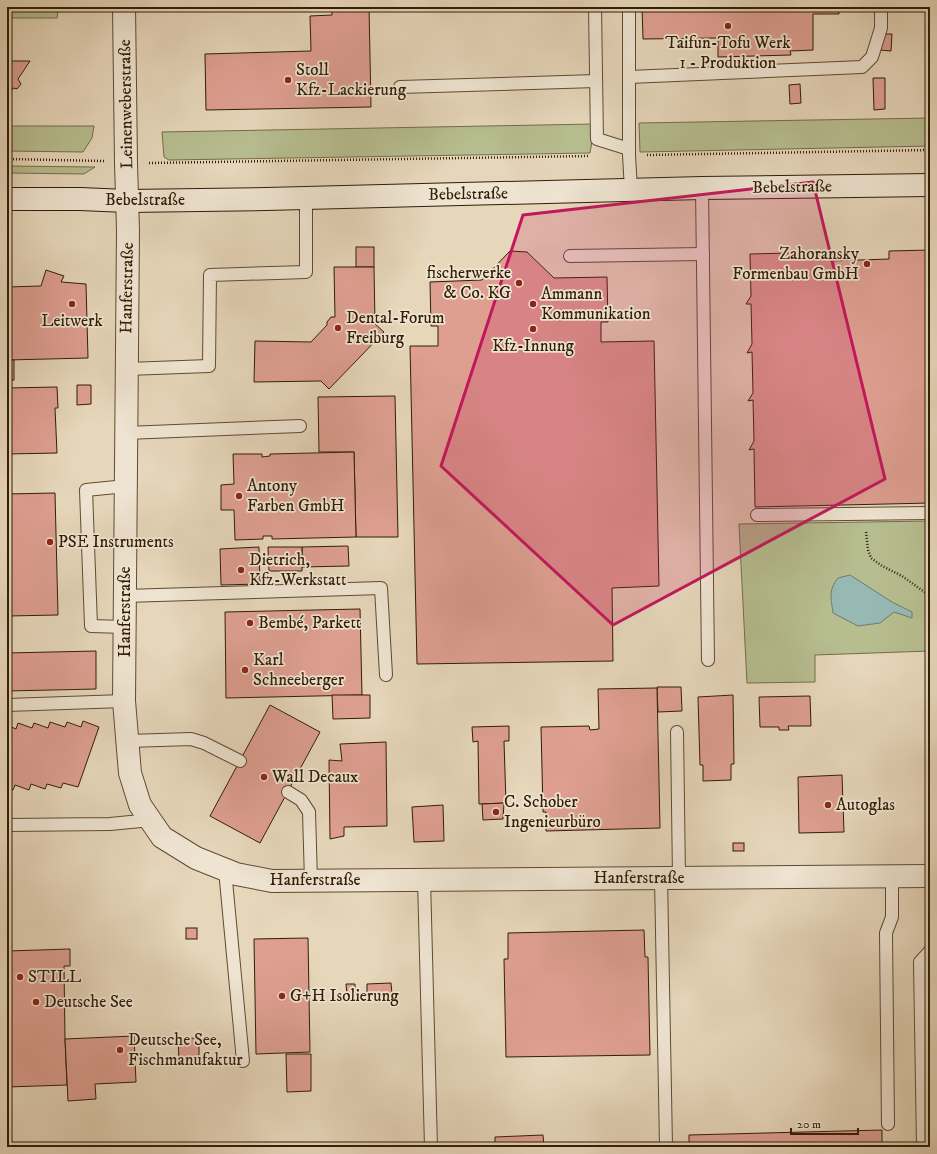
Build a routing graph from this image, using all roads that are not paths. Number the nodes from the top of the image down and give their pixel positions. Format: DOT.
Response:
graph roads {
  1 [pos="124,7"];
  2 [pos="595,7"];
  3 [pos="629,7"];
  4 [pos="881,7"];
  5 [pos="628,77"];
  6 [pos="596,81"];
  7 [pos="400,87"];
  8 [pos="629,152"];
  9 [pos="930,185"];
  10 [pos="702,188"];
  11 [pos="631,190"];
  12 [pos="306,198"];
  13 [pos="7,199"];
  14 [pos="127,201"];
  15 [pos="703,254"];
  16 [pos="570,256"];
  17 [pos="127,369"];
  18 [pos="300,426"];
  19 [pos="126,433"];
  20 [pos="126,486"];
  21 [pos="930,513"];
  22 [pos="757,515"];
  23 [pos="125,596"];
  24 [pos="125,627"];
  25 [pos="708,660"];
  26 [pos="386,674"];
  27 [pos="124,701"];
  28 [pos="7,705"];
  29 [pos="677,732"];
  30 [pos="128,741"];
  31 [pos="240,761"];
  32 [pos="288,792"];
  33 [pos="151,820"];
  34 [pos="7,825"];
  35 [pos="225,870"];
  36 [pos="930,876"];
  37 [pos="670,877"];
  38 [pos="892,877"];
  39 [pos="424,879"];
  40 [pos="311,881"];
  41 [pos="930,951"];
  42 [pos="243,1060"];
  43 [pos="888,1124"];
  44 [pos="431,1147"];
  45 [pos="666,1147"];
  46 [pos="923,1147"];
  1 -- 14 [label="street, Leinenweberstraße"];
  2 -- 6 [label="lane"];
  3 -- 5 [label="lane"];
  4 -- 5 [label="lane"];
  5 -- 8 [label="lane"];
  6 -- 7 [label="lane"];
  6 -- 8 [label="lane"];
  8 -- 11 [label="lane"];
  9 -- 10 [label="street, Bebelstraße"];
  10 -- 11 [label="street, Bebelstraße"];
  10 -- 15 [label="lane"];
  11 -- 12 [label="street, Bebelstraße"];
  12 -- 14 [label="street, Bebelstraße"];
  12 -- 17 [label="lane"];
  13 -- 14 [label="street, Bebelstraße"];
  14 -- 17 [label="street, Hanferstraße"];
  15 -- 16 [label="lane"];
  15 -- 25 [label="lane"];
  17 -- 19 [label="street, Hanferstraße"];
  18 -- 19 [label="lane"];
  19 -- 20 [label="street, Hanferstraße"];
  20 -- 23 [label="street, Hanferstraße"];
  20 -- 24 [label="lane"];
  21 -- 22 [label="lane"];
  23 -- 24 [label="street, Hanferstraße"];
  23 -- 26 [label="lane"];
  24 -- 27 [label="street, Hanferstraße"];
  27 -- 28 [label="lane"];
  27 -- 30 [label="street, Hanferstraße"];
  29 -- 37 [label="lane"];
  30 -- 31 [label="lane"];
  30 -- 33 [label="street, Hanferstraße"];
  32 -- 40 [label="lane"];
  33 -- 34 [label="lane"];
  33 -- 35 [label="street, Hanferstraße"];
  35 -- 40 [label="street, Hanferstraße"];
  35 -- 42 [label="lane"];
  36 -- 38 [label="street, Hanferstraße"];
  37 -- 38 [label="street, Hanferstraße"];
  37 -- 39 [label="street, Hanferstraße"];
  37 -- 45 [label="lane"];
  38 -- 43 [label="lane"];
  39 -- 40 [label="street, Hanferstraße"];
  39 -- 44 [label="lane"];
  41 -- 46 [label="lane"];
}
